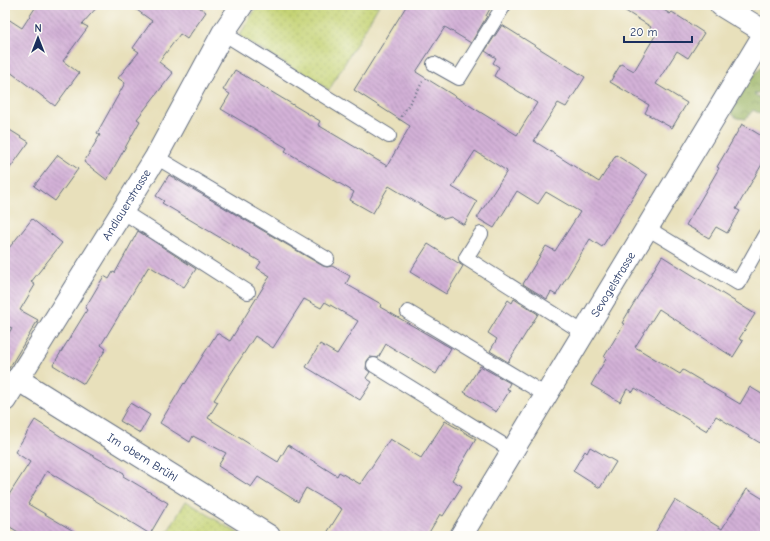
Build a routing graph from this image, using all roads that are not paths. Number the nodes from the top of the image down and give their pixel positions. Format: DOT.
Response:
graph roads {
  1 [pos="242,5"];
  2 [pos="504,5"];
  3 [pos="721,5"];
  4 [pos="223,33"];
  5 [pos="765,33"];
  6 [pos="434,64"];
  7 [pos="388,136"];
  8 [pos="156,157"];
  9 [pos="122,211"];
  10 [pos="647,228"];
  11 [pos="481,234"];
  12 [pos="765,235"];
  13 [pos="327,259"];
  14 [pos="248,292"];
  15 [pos="408,312"];
  16 [pos="584,333"];
  17 [pos="374,365"];
  18 [pos="17,379"];
  19 [pos="546,396"];
  20 [pos="5,400"];
  21 [pos="513,451"];
  22 [pos="269,536"];
  23 [pos="461,536"];
  1 -- 4 [label="street, Andlauerstrasse"];
  2 -- 6 [label="lane"];
  3 -- 5 [label="street"];
  4 -- 7 [label="lane"];
  4 -- 8 [label="street, Andlauerstrasse"];
  5 -- 10 [label="street, Sevogelstrasse"];
  8 -- 9 [label="street, Andlauerstrasse"];
  8 -- 13 [label="lane"];
  9 -- 14 [label="lane"];
  9 -- 18 [label="street, Andlauerstrasse"];
  10 -- 12 [label="lane"];
  10 -- 16 [label="street, Sevogelstrasse"];
  11 -- 16 [label="lane"];
  15 -- 19 [label="lane"];
  16 -- 19 [label="street, Sevogelstrasse"];
  17 -- 21 [label="lane"];
  18 -- 20 [label="street, Andlauerstrasse"];
  18 -- 22 [label="street, Im obern Brühl"];
  19 -- 21 [label="street, Sevogelstrasse"];
  21 -- 23 [label="street, Sevogelstrasse"];
}
